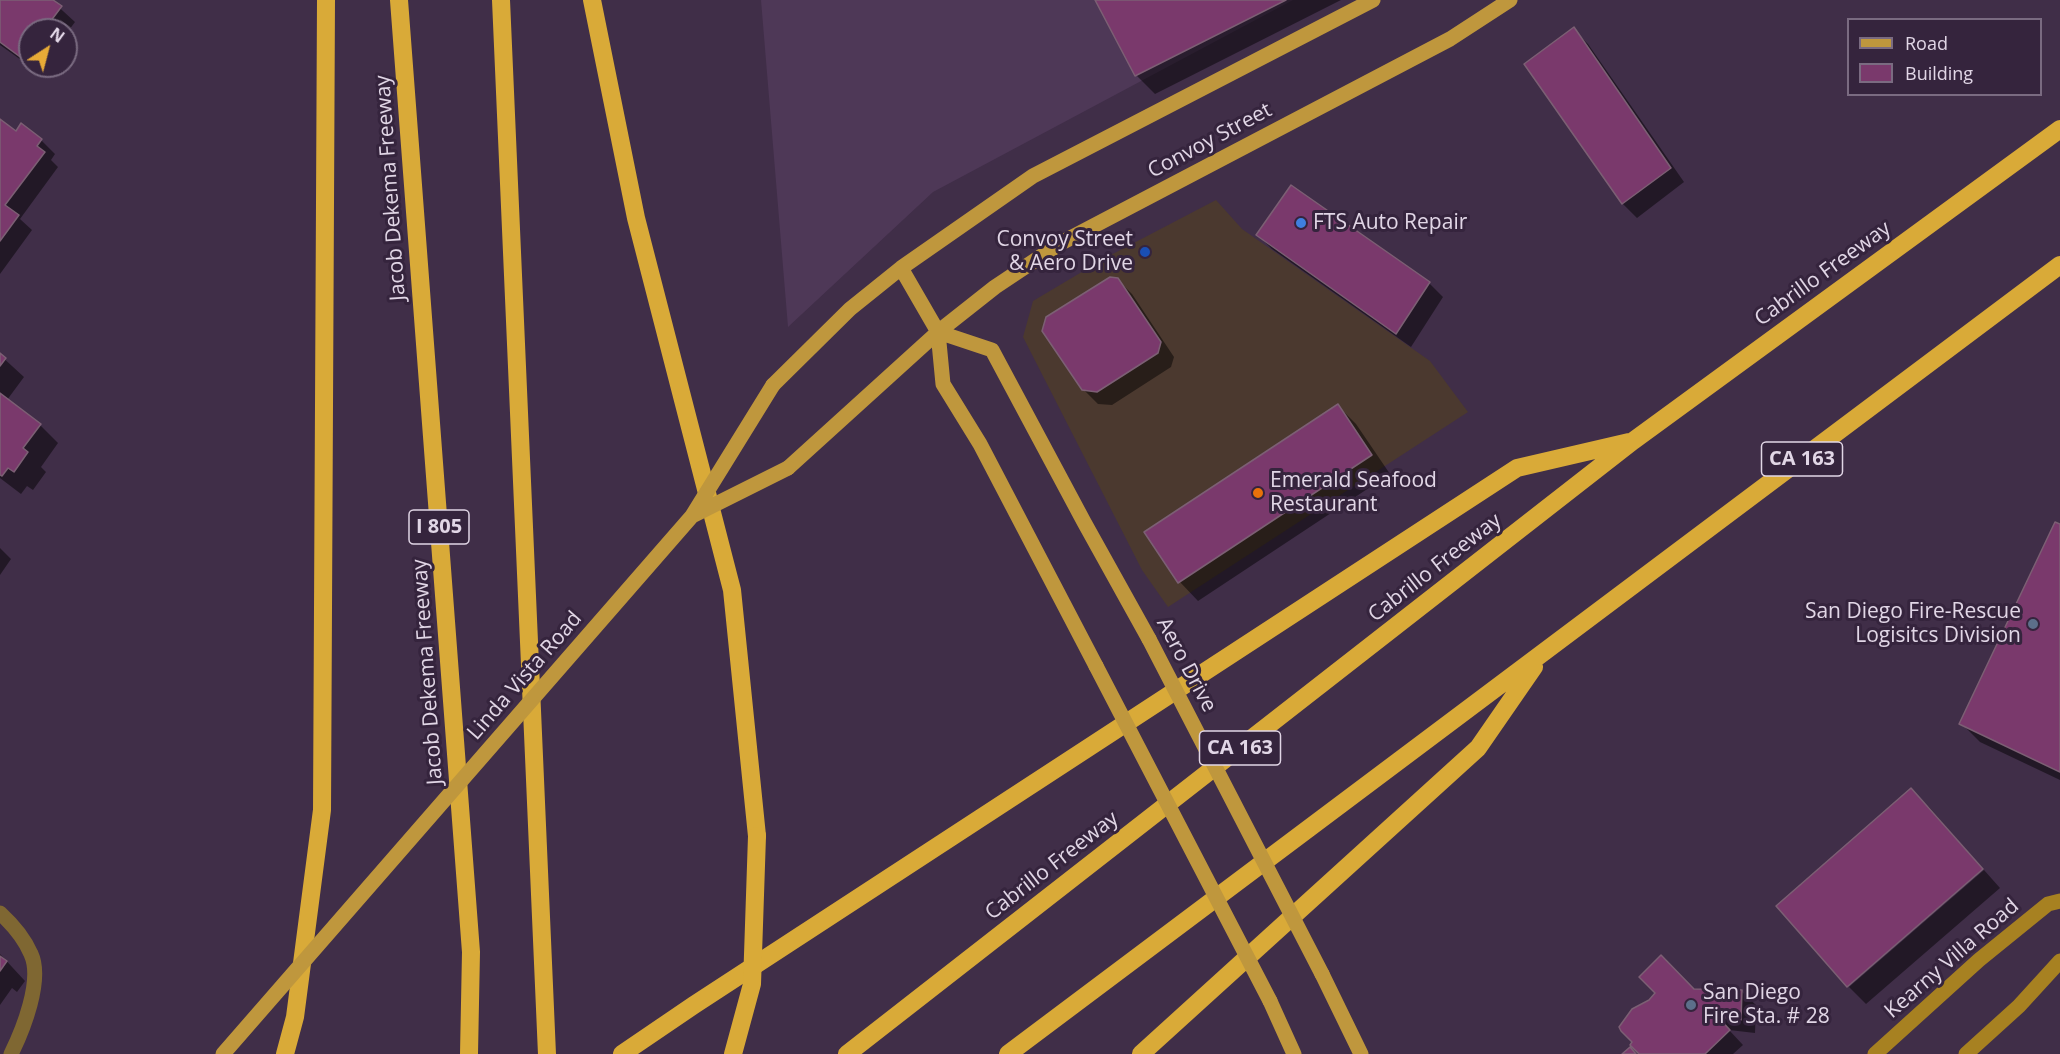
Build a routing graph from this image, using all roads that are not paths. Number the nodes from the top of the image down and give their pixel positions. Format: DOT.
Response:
graph roads {
  1 [pos="326,0"];
  2 [pos="399,0"];
  3 [pos="501,0"];
  4 [pos="592,0"];
  5 [pos="1373,0"];
  6 [pos="1510,0"];
  7 [pos="2060,129"];
  8 [pos="2060,265"];
  9 [pos="901,268"];
  10 [pos="938,332"];
  11 [pos="1634,441"];
  12 [pos="692,516"];
  13 [pos="1544,652"];
  14 [pos="2060,901"];
  15 [pos="0,913"];
  16 [pos="2060,961"];
  17 [pos="11,1054"];
  18 [pos="223,1054"];
  19 [pos="285,1054"];
  20 [pos="469,1054"];
  21 [pos="547,1054"];
  22 [pos="622,1054"];
  23 [pos="733,1054"];
  24 [pos="847,1054"];
  25 [pos="1008,1054"];
  26 [pos="1141,1054"];
  27 [pos="1294,1054"];
  28 [pos="1361,1054"];
  29 [pos="1875,1054"];
  30 [pos="1966,1054"];
  1 -- 19 [label="highway"];
  2 -- 20 [label="highway, Jacob Dekema Freeway / I 805"];
  3 -- 21 [label="highway"];
  4 -- 23 [label="highway, bridge"];
  5 -- 9 [label="main road"];
  6 -- 10 [label="main road, Convoy Street"];
  7 -- 11 [label="highway, Cabrillo Freeway / CA 163"];
  8 -- 13 [label="highway, CA 163"];
  9 -- 10 [label="main road"];
  9 -- 12 [label="main road, Linda Vista Road, bridge"];
  10 -- 12 [label="main road, Linda Vista Road, bridge"];
  10 -- 27 [label="main road, bridge"];
  10 -- 28 [label="main road, Aero Drive, bridge"];
  11 -- 22 [label="highway"];
  11 -- 24 [label="highway, Cabrillo Freeway / CA 163"];
  12 -- 18 [label="main road, Linda Vista Road, bridge"];
  13 -- 25 [label="highway, CA 163"];
  13 -- 26 [label="highway"];
  14 -- 29 [label="main road, Kearny Villa Road"];
  15 -- 17 [label="street"];
  16 -- 30 [label="main road"];
}
